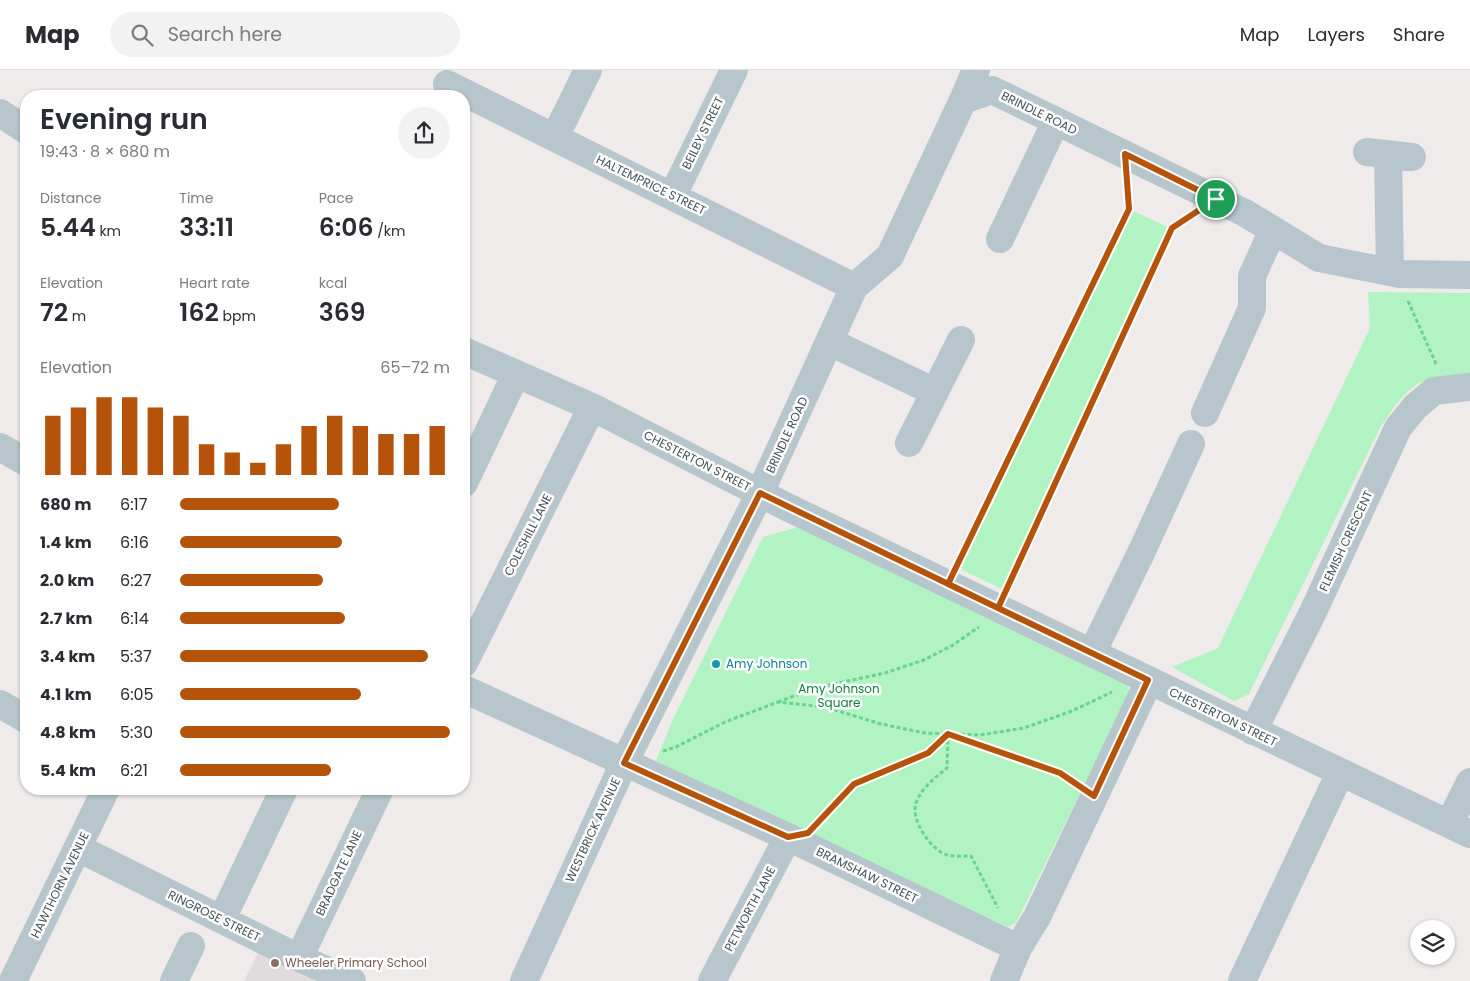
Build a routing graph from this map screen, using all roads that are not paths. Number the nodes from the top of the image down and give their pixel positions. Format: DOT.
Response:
graph roads {
  1 [pos="588,70"];
  2 [pos="734,70"];
  3 [pos="976,70"];
  4 [pos="447,83"];
  5 [pos="461,90"];
  6 [pos="470,95"];
  7 [pos="963,100"];
  8 [pos="0,113"];
  9 [pos="1056,121"];
  10 [pos="20,126"];
  11 [pos="555,138"];
  12 [pos="1389,155"];
  13 [pos="673,196"];
  14 [pos="1273,230"];
  15 [pos="1000,239"];
  16 [pos="1395,273"];
  17 [pos="1470,275"];
  18 [pos="854,287"];
  19 [pos="961,340"];
  20 [pos="830,342"];
  21 [pos="470,354"];
  22 [pos="516,374"];
  23 [pos="1458,388"];
  24 [pos="935,392"];
  25 [pos="592,407"];
  26 [pos="1204,413"];
  27 [pos="909,443"];
  28 [pos="1191,444"];
  29 [pos="0,447"];
  30 [pos="20,459"];
  31 [pos="470,470"];
  32 [pos="760,493"];
  33 [pos="470,651"];
  34 [pos="1092,653"];
  35 [pos="1148,680"];
  36 [pos="470,693"];
  37 [pos="0,704"];
  38 [pos="20,716"];
  39 [pos="1253,731"];
  40 [pos="624,763"];
  41 [pos="1340,773"];
  42 [pos="1470,782"];
  43 [pos="103,795"];
  44 [pos="281,795"];
  45 [pos="377,795"];
  46 [pos="1460,829"];
  47 [pos="788,837"];
  48 [pos="78,848"];
  49 [pos="222,919"];
  50 [pos="191,946"];
  51 [pos="1018,948"];
  52 [pos="299,958"];
  53 [pos="9,976"];
  54 [pos="174,981"];
  55 [pos="352,981"];
  56 [pos="524,981"];
  57 [pos="712,981"];
  58 [pos="1004,981"];
  59 [pos="1242,981"];
  1 -- 11 [label="street"];
  2 -- 13 [label="street, BEILBY STREET"];
  3 -- 7 [label="street"];
  4 -- 5 [label="street, HALTEMPRICE STREET"];
  6 -- 11 [label="street, HALTEMPRICE STREET"];
  7 -- 9 [label="street, BRINDLE ROAD"];
  7 -- 18 [label="street, BRINDLE ROAD"];
  8 -- 10 [label="street"];
  9 -- 14 [label="street, BRINDLE ROAD"];
  9 -- 15 [label="street"];
  11 -- 13 [label="street, HALTEMPRICE STREET"];
  12 -- 16 [label="street"];
  13 -- 18 [label="street, HALTEMPRICE STREET"];
  14 -- 16 [label="street, BRINDLE ROAD"];
  14 -- 26 [label="street"];
  16 -- 17 [label="street, BRINDLE ROAD"];
  18 -- 20 [label="street, BRINDLE ROAD"];
  19 -- 24 [label="street"];
  20 -- 24 [label="street"];
  20 -- 32 [label="street, BRINDLE ROAD"];
  21 -- 22 [label="street, CHESTERTON STREET"];
  22 -- 25 [label="street, CHESTERTON STREET"];
  22 -- 31 [label="street"];
  23 -- 39 [label="street, FLEMISH CRESCENT"];
  24 -- 27 [label="street"];
  25 -- 32 [label="street, CHESTERTON STREET"];
  25 -- 33 [label="street, COLESHILL LANE"];
  28 -- 34 [label="street"];
  29 -- 30 [label="street"];
  32 -- 34 [label="street, CHESTERTON STREET"];
  32 -- 40 [label="street, WESTBRICK AVENUE"];
  34 -- 35 [label="street, CHESTERTON STREET"];
  35 -- 39 [label="street, CHESTERTON STREET"];
  35 -- 51 [label="street"];
  36 -- 40 [label="street, BRAMSHAW STREET"];
  37 -- 38 [label="street"];
  39 -- 41 [label="street, CHESTERTON STREET"];
  40 -- 47 [label="street, BRAMSHAW STREET"];
  40 -- 56 [label="street, WESTBRICK AVENUE"];
  41 -- 46 [label="street, CHESTERTON STREET"];
  41 -- 59 [label="street"];
  42 -- 46 [label="street"];
  43 -- 48 [label="street, HAWTHORN AVENUE"];
  44 -- 49 [label="street"];
  45 -- 52 [label="street, BRADGATE LANE"];
  47 -- 51 [label="street, BRAMSHAW STREET"];
  47 -- 57 [label="street, PETWORTH LANE"];
  48 -- 49 [label="street, RINGROSE STREET"];
  48 -- 53 [label="street, HAWTHORN AVENUE"];
  49 -- 52 [label="street, RINGROSE STREET"];
  50 -- 54 [label="street"];
  51 -- 58 [label="street"];
  52 -- 55 [label="street, RINGROSE STREET"];
}
